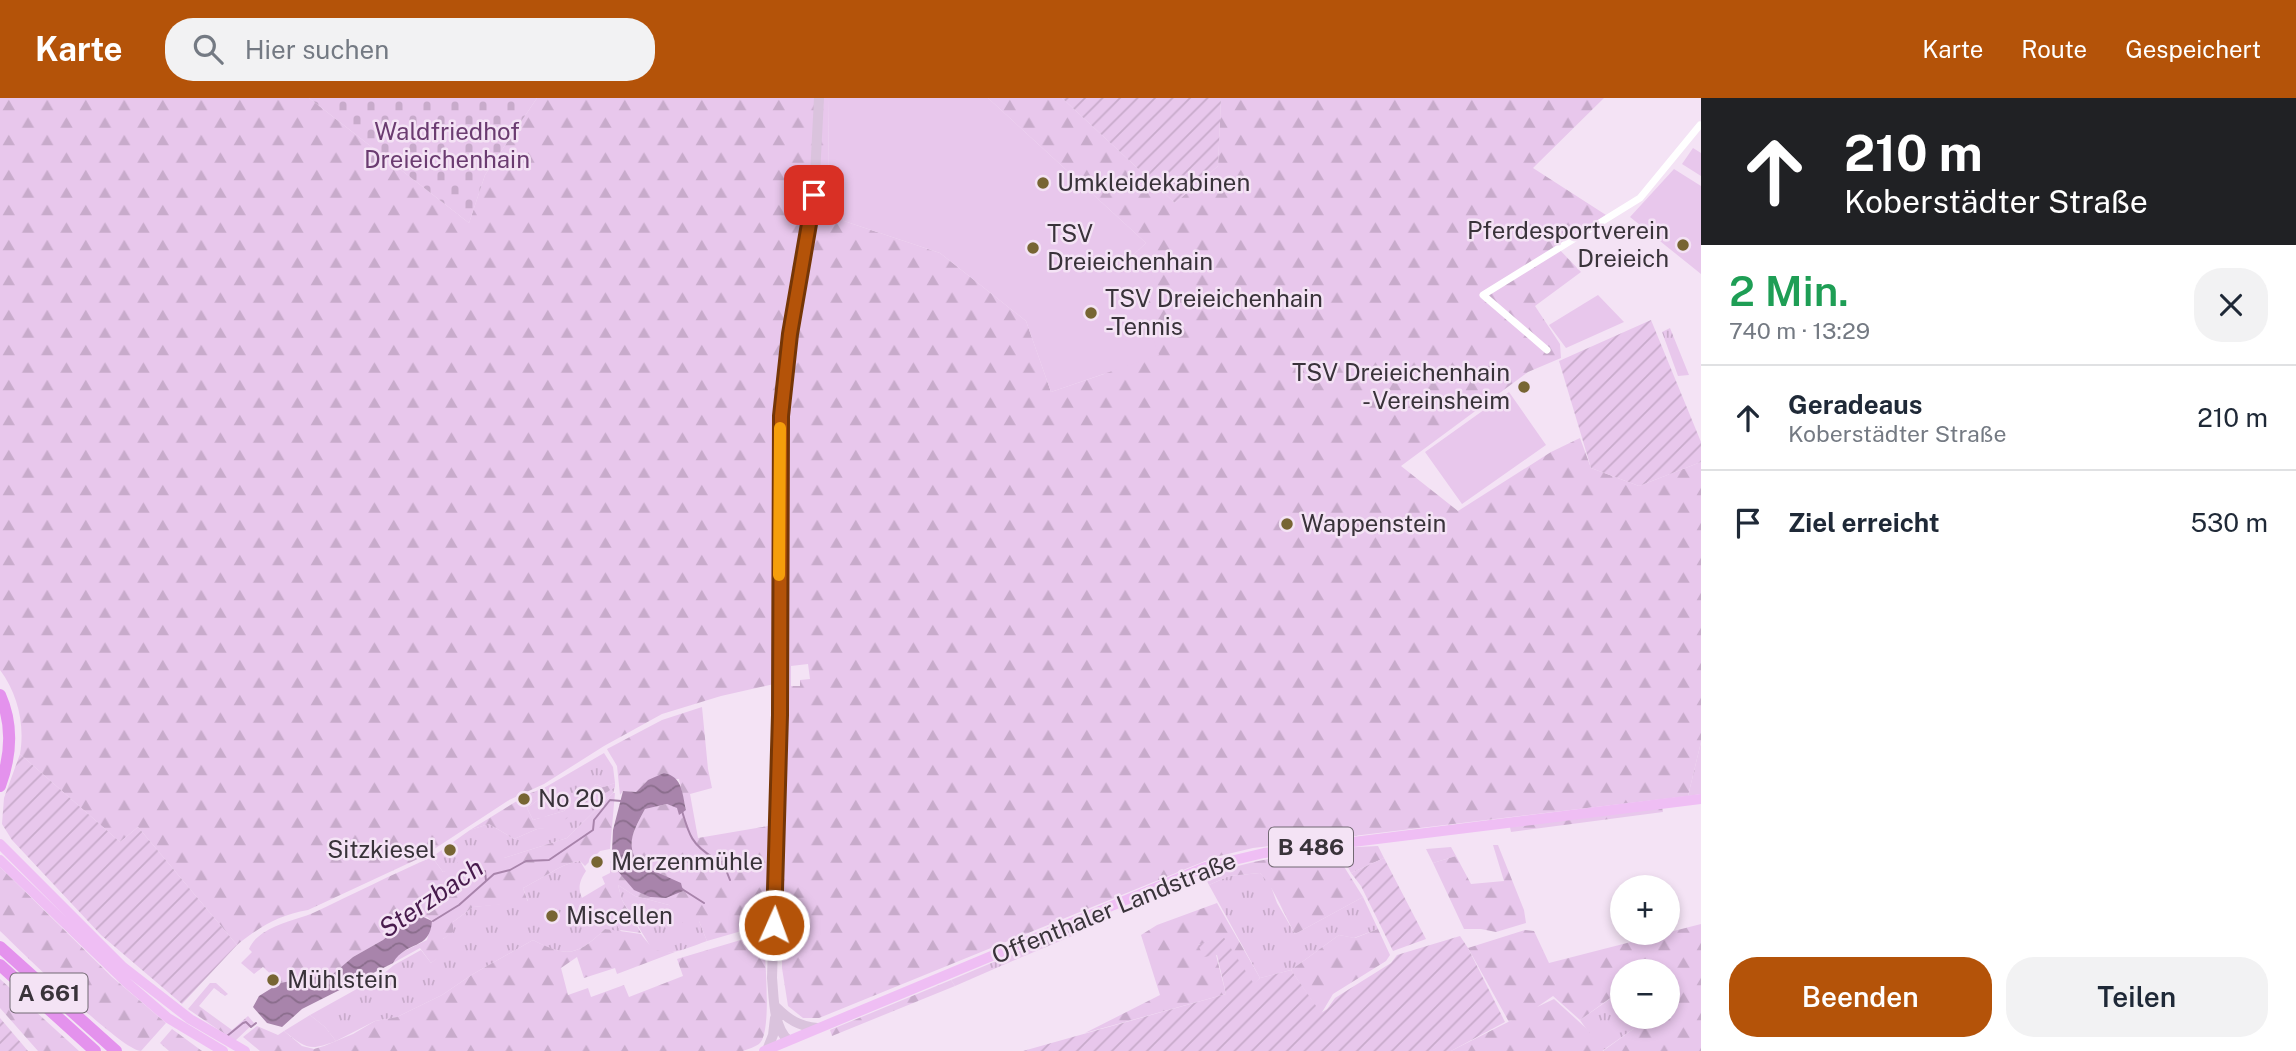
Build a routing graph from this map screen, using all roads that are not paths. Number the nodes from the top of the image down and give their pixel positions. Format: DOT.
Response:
graph roads {
  1 [pos="819,98"];
  2 [pos="1700,125"];
  3 [pos="1547,350"];
  4 [pos="0,695"];
  5 [pos="8,755"];
  6 [pos="0,768"];
  7 [pos="0,786"];
  8 [pos="1695,800"];
  9 [pos="0,844"];
  10 [pos="0,860"];
  11 [pos="0,947"];
  12 [pos="0,965"];
  13 [pos="776,1007"];
  14 [pos="171,1012"];
  15 [pos="817,1027"];
  16 [pos="788,1040"];
  17 [pos="95,1045"];
  18 [pos="116,1051"];
  19 [pos="223,1051"];
  20 [pos="245,1051"];
  21 [pos="765,1051"];
  1 -- 13 [label="street"];
  2 -- 3 [label="street"];
  4 -- 5 [label="highway"];
  5 -- 6 [label="highway"];
  5 -- 7 [label="highway"];
  8 -- 15 [label="main road, Offenthaler Landstraße / B 486"];
  9 -- 14 [label="main road"];
  10 -- 14 [label="main road"];
  11 -- 17 [label="highway, A 661"];
  12 -- 17 [label="highway, A 661"];
  13 -- 15 [label="street"];
  13 -- 16 [label="street"];
  13 -- 21 [label="street"];
  14 -- 19 [label="main road"];
  14 -- 20 [label="main road"];
  15 -- 16 [label="main road, Offenthaler Landstraße / B 486"];
  16 -- 21 [label="main road, Offenthaler Landstraße / B 486"];
  17 -- 18 [label="highway, A 661"];
}
